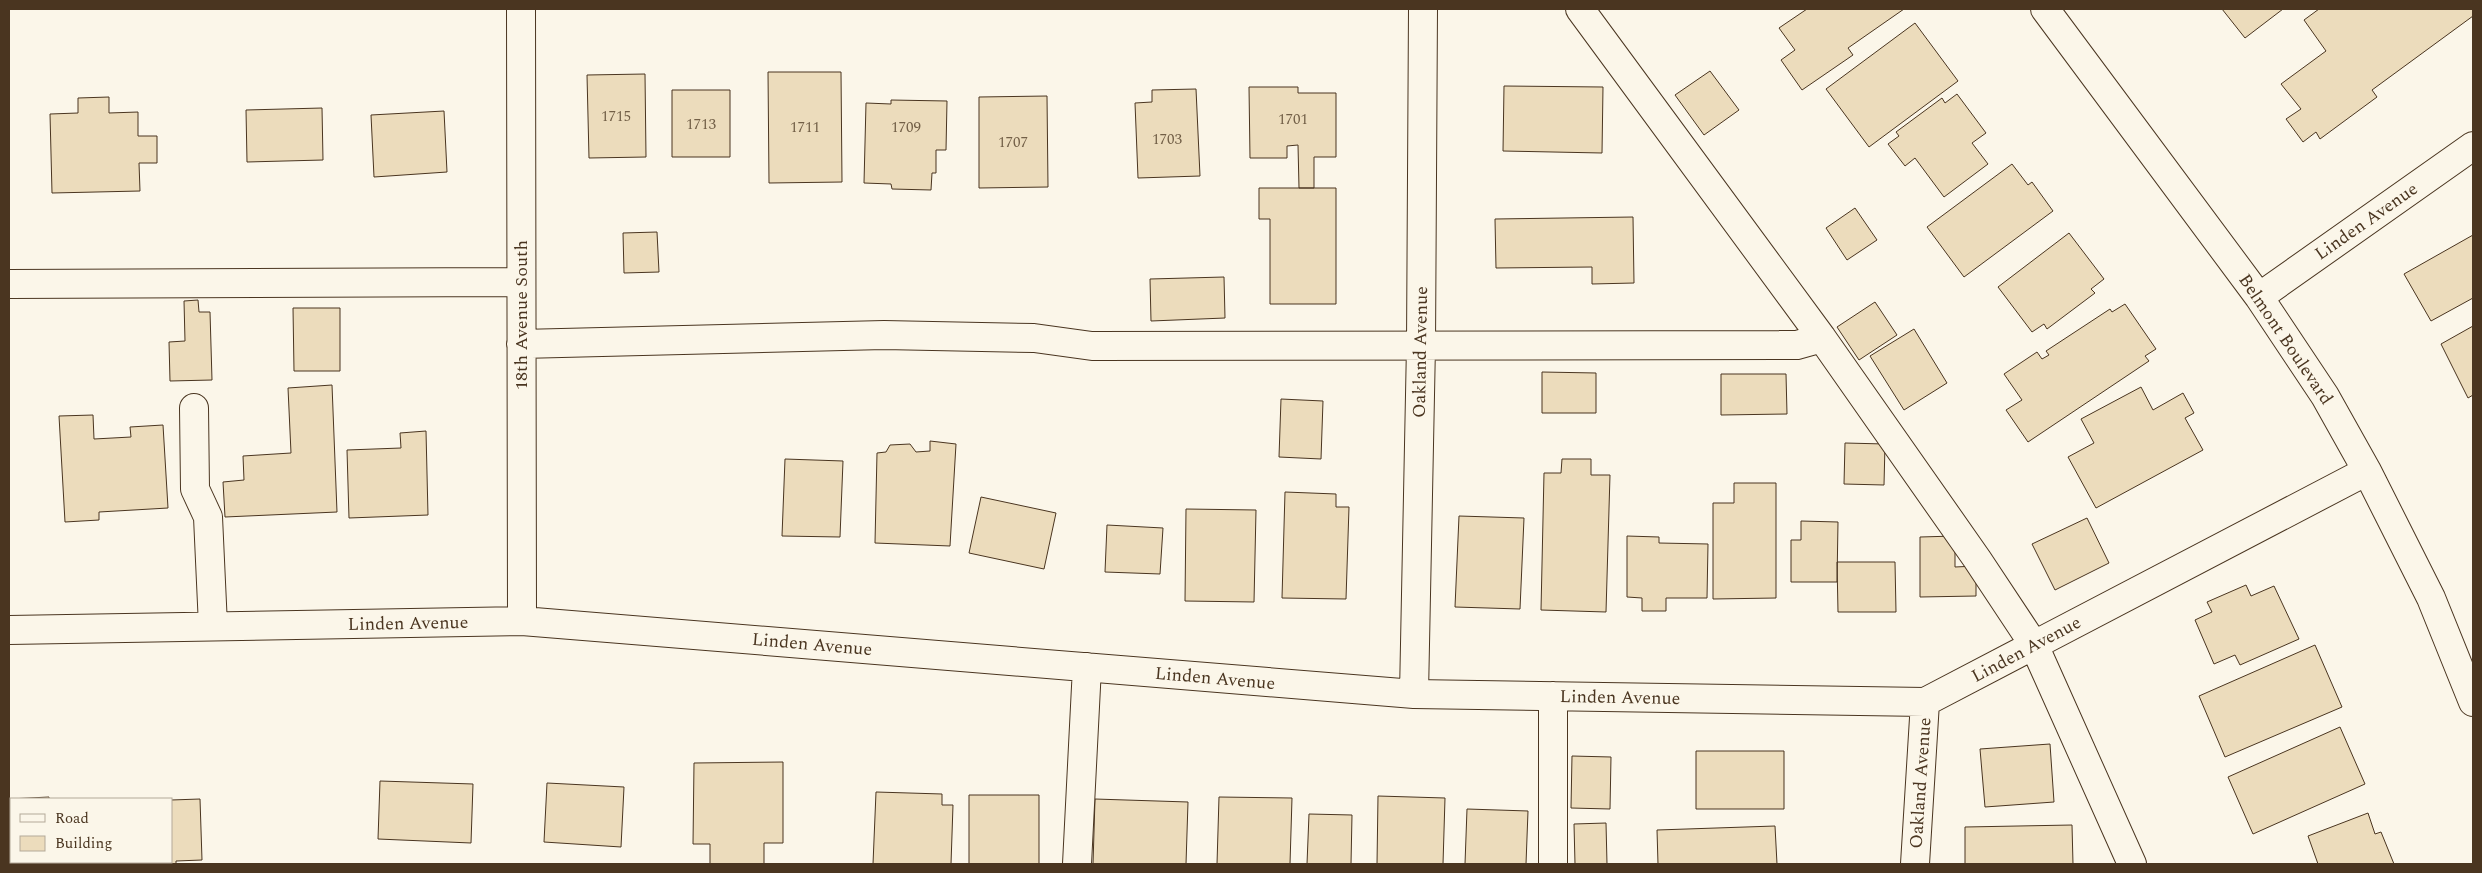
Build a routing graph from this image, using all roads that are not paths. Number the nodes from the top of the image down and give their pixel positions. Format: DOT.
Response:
graph roads {
  1 [pos="521,9"];
  2 [pos="1423,9"];
  3 [pos="1580,9"];
  4 [pos="2045,9"];
  5 [pos="2473,146"];
  6 [pos="521,282"];
  7 [pos="9,284"];
  8 [pos="2259,297"];
  9 [pos="1822,338"];
  10 [pos="521,344"];
  11 [pos="1421,345"];
  12 [pos="194,408"];
  13 [pos="2367,471"];
  14 [pos="522,621"];
  15 [pos="213,626"];
  16 [pos="9,630"];
  17 [pos="2034,645"];
  18 [pos="1087,667"];
  19 [pos="1414,694"];
  20 [pos="1553,696"];
  21 [pos="1925,702"];
  22 [pos="2473,702"];
  23 [pos="1078,864"];
  24 [pos="1553,864"];
  25 [pos="1915,864"];
  26 [pos="2132,864"];
  1 -- 6 [label="street, 18th Avenue South"];
  2 -- 11 [label="street, Oakland Avenue"];
  3 -- 9 [label="street"];
  4 -- 8 [label="street, Belmont Boulevard"];
  5 -- 8 [label="street, Linden Avenue"];
  6 -- 7 [label="street"];
  6 -- 10 [label="street, 18th Avenue South"];
  8 -- 13 [label="street, Belmont Boulevard"];
  9 -- 11 [label="street"];
  9 -- 17 [label="street"];
  10 -- 11 [label="street"];
  10 -- 14 [label="street, 18th Avenue South"];
  11 -- 19 [label="street, Oakland Avenue"];
  12 -- 15 [label="street"];
  13 -- 17 [label="street, Linden Avenue"];
  13 -- 22 [label="street, Belmont Boulevard"];
  14 -- 15 [label="street, Linden Avenue"];
  14 -- 18 [label="street, Linden Avenue"];
  15 -- 16 [label="street, Linden Avenue"];
  17 -- 21 [label="street, Linden Avenue"];
  17 -- 26 [label="street"];
  18 -- 19 [label="street, Linden Avenue"];
  18 -- 23 [label="street"];
  19 -- 20 [label="street, Linden Avenue"];
  20 -- 21 [label="street, Linden Avenue"];
  20 -- 24 [label="street"];
  21 -- 25 [label="street, Oakland Avenue"];
}
